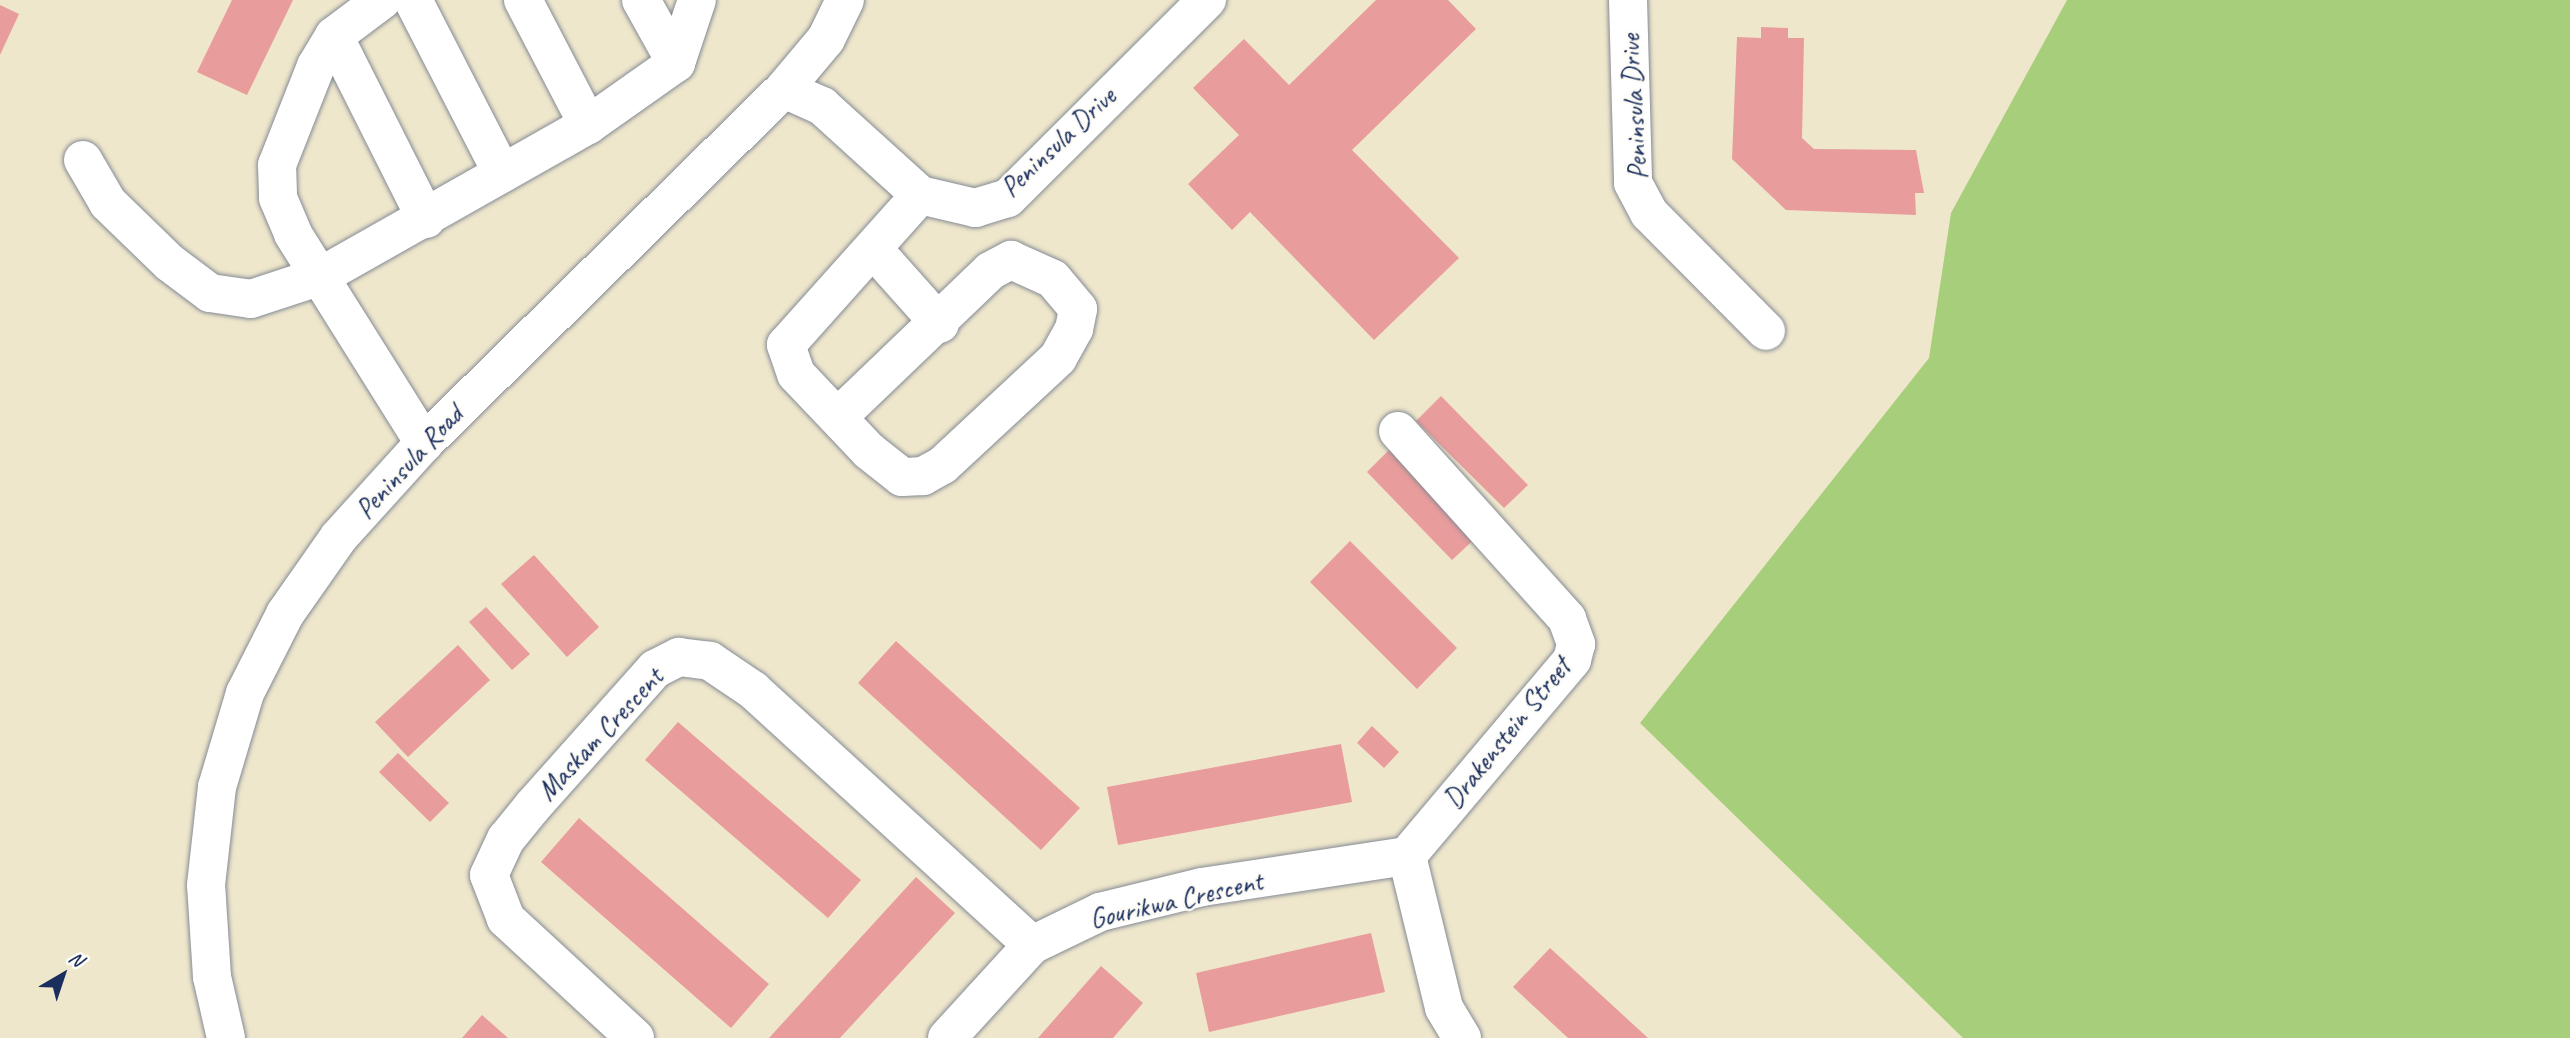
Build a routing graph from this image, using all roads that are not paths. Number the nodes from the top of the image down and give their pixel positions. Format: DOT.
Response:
graph roads {
  1 [pos="382,0"];
  2 [pos="413,0"];
  3 [pos="523,0"];
  4 [pos="641,0"];
  5 [pos="697,0"];
  6 [pos="845,0"];
  7 [pos="1207,0"];
  8 [pos="1628,0"];
  9 [pos="334,36"];
  10 [pos="676,63"];
  11 [pos="785,89"];
  12 [pos="588,125"];
  13 [pos="83,160"];
  14 [pos="502,173"];
  15 [pos="920,195"];
  16 [pos="426,219"];
  17 [pos="874,250"];
  18 [pos="321,276"];
  19 [pos="940,324"];
  20 [pos="1766,331"];
  21 [pos="838,417"];
  22 [pos="1398,431"];
  23 [pos="424,443"];
  24 [pos="1407,856"];
  25 [pos="1032,945"];
  26 [pos="226,1038"];
  27 [pos="635,1038"];
  28 [pos="947,1038"];
  29 [pos="1462,1038"];
  1 -- 9 [label="street"];
  2 -- 14 [label="street"];
  3 -- 12 [label="street"];
  4 -- 10 [label="street"];
  5 -- 10 [label="street"];
  6 -- 11 [label="street, Peninsula Road"];
  7 -- 15 [label="street, Peninsula Drive"];
  8 -- 20 [label="street, Peninsula Drive"];
  9 -- 16 [label="street"];
  9 -- 18 [label="street"];
  10 -- 12 [label="street"];
  11 -- 15 [label="street"];
  11 -- 23 [label="street, Peninsula Road"];
  12 -- 14 [label="street"];
  13 -- 18 [label="street"];
  14 -- 16 [label="street"];
  15 -- 17 [label="street"];
  16 -- 18 [label="street"];
  17 -- 19 [label="street"];
  17 -- 21 [label="street"];
  18 -- 23 [label="street"];
  19 -- 21 [label="street"];
  19 -- 21 [label="street"];
  22 -- 24 [label="street, Drakenstein Street"];
  23 -- 26 [label="street, Peninsula Road"];
  24 -- 25 [label="street, Gourikwa Crescent"];
  24 -- 29 [label="street"];
  25 -- 27 [label="street, Maskam Crescent"];
  25 -- 28 [label="street, Gourikwa Crescent"];
}
